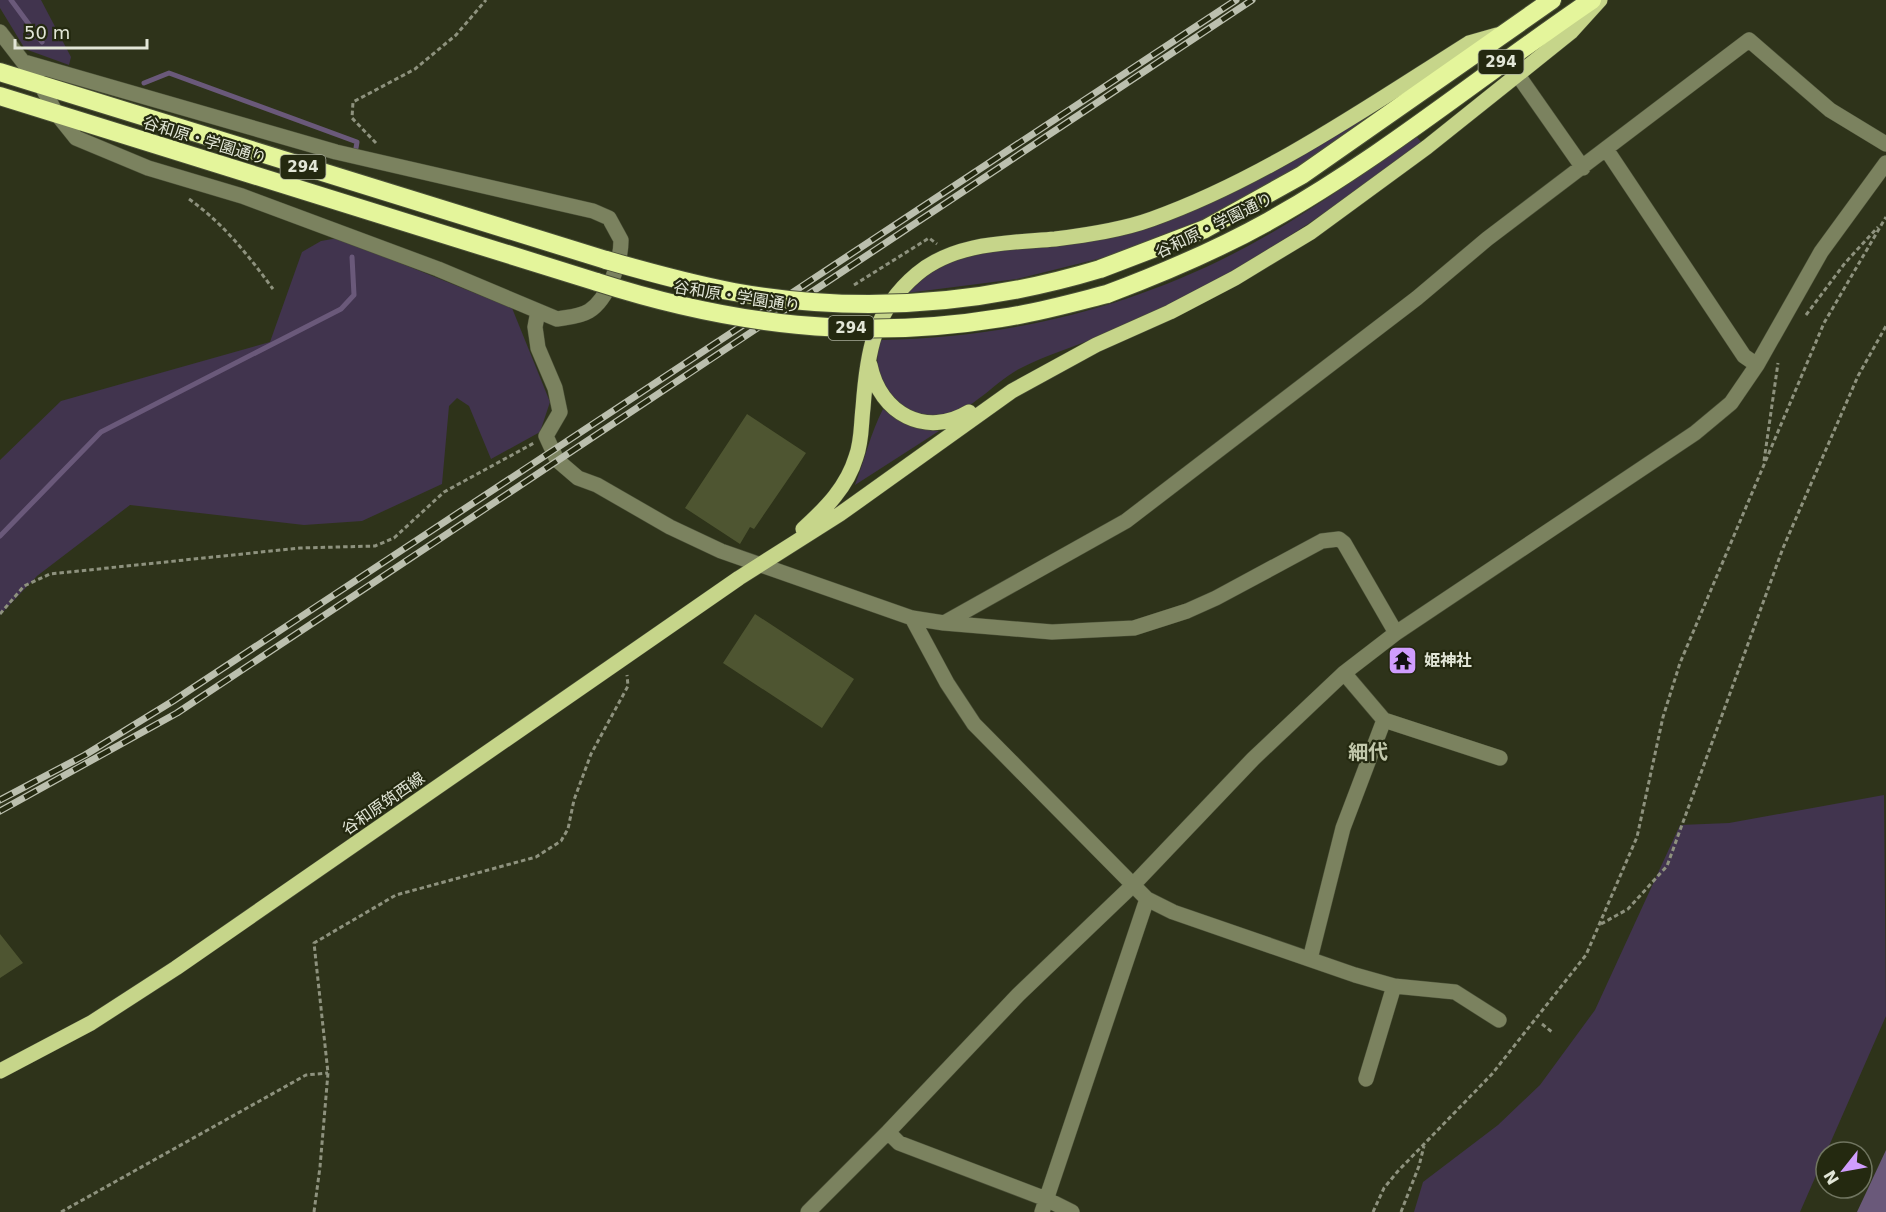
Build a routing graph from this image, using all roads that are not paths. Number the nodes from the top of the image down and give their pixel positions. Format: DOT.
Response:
graph roads {
  1 [pos="1552,0"];
  2 [pos="1592,0"];
  3 [pos="1600,0"];
  4 [pos="0,32"];
  5 [pos="1503,33"];
  6 [pos="1506,58"];
  7 [pos="24,62"];
  8 [pos="0,72"];
  9 [pos="1517,75"];
  10 [pos="40,85"];
  11 [pos="0,96"];
  12 [pos="56,113"];
  13 [pos="1886,144"];
  14 [pos="1606,149"];
  15 [pos="1886,163"];
  16 [pos="1583,168"];
  17 [pos="538,311"];
  18 [pos="869,357"];
  19 [pos="1757,365"];
  20 [pos="1012,391"];
  21 [pos="779,552"];
  22 [pos="759,564"];
  23 [pos="912,618"];
  24 [pos="944,623"];
  25 [pos="1396,633"];
  26 [pos="1344,673"];
  27 [pos="1384,720"];
  28 [pos="1500,758"];
  29 [pos="1132,886"];
  30 [pos="1147,899"];
  31 [pos="1310,959"];
  32 [pos="1394,986"];
  33 [pos="1499,1020"];
  34 [pos="0,1071"];
  35 [pos="1366,1079"];
  36 [pos="888,1132"];
  37 [pos="1044,1205"];
  38 [pos="807,1212"];
  39 [pos="1072,1212"];
  1 -- 5 [label="highway, 294"];
  2 -- 6 [label="highway, 谷和原・学園通り / 294"];
  3 -- 9 [label="main road"];
  4 -- 7 [label="street"];
  5 -- 10 [label="highway, 谷和原・学園通り / 294, bridge"];
  5 -- 18 [label="main road"];
  6 -- 9 [label="street"];
  6 -- 12 [label="highway, 谷和原・学園通り / 294, bridge"];
  7 -- 10 [label="street"];
  7 -- 17 [label="street"];
  8 -- 10 [label="highway, 谷和原・学園通り / 294"];
  9 -- 16 [label="street"];
  9 -- 20 [label="main road"];
  10 -- 12 [label="street"];
  11 -- 12 [label="highway, 谷和原・学園通り / 294"];
  12 -- 17 [label="street"];
  13 -- 14 [label="street"];
  14 -- 16 [label="street"];
  14 -- 19 [label="street"];
  15 -- 19 [label="street"];
  16 -- 24 [label="street"];
  17 -- 22 [label="street"];
  18 -- 20 [label="main road"];
  18 -- 21 [label="main road"];
  19 -- 25 [label="street"];
  20 -- 21 [label="main road"];
  21 -- 22 [label="main road, 谷和原筑西線"];
  22 -- 23 [label="street"];
  22 -- 34 [label="main road, 谷和原筑西線"];
  23 -- 24 [label="street"];
  23 -- 29 [label="street"];
  24 -- 25 [label="street"];
  25 -- 26 [label="street"];
  26 -- 27 [label="street"];
  26 -- 29 [label="street"];
  27 -- 28 [label="street"];
  27 -- 31 [label="street"];
  29 -- 30 [label="street"];
  29 -- 36 [label="street"];
  30 -- 31 [label="street"];
  30 -- 37 [label="street"];
  31 -- 32 [label="street"];
  32 -- 33 [label="street"];
  32 -- 35 [label="street"];
  36 -- 37 [label="street"];
  36 -- 38 [label="street"];
  37 -- 39 [label="street"];
}
